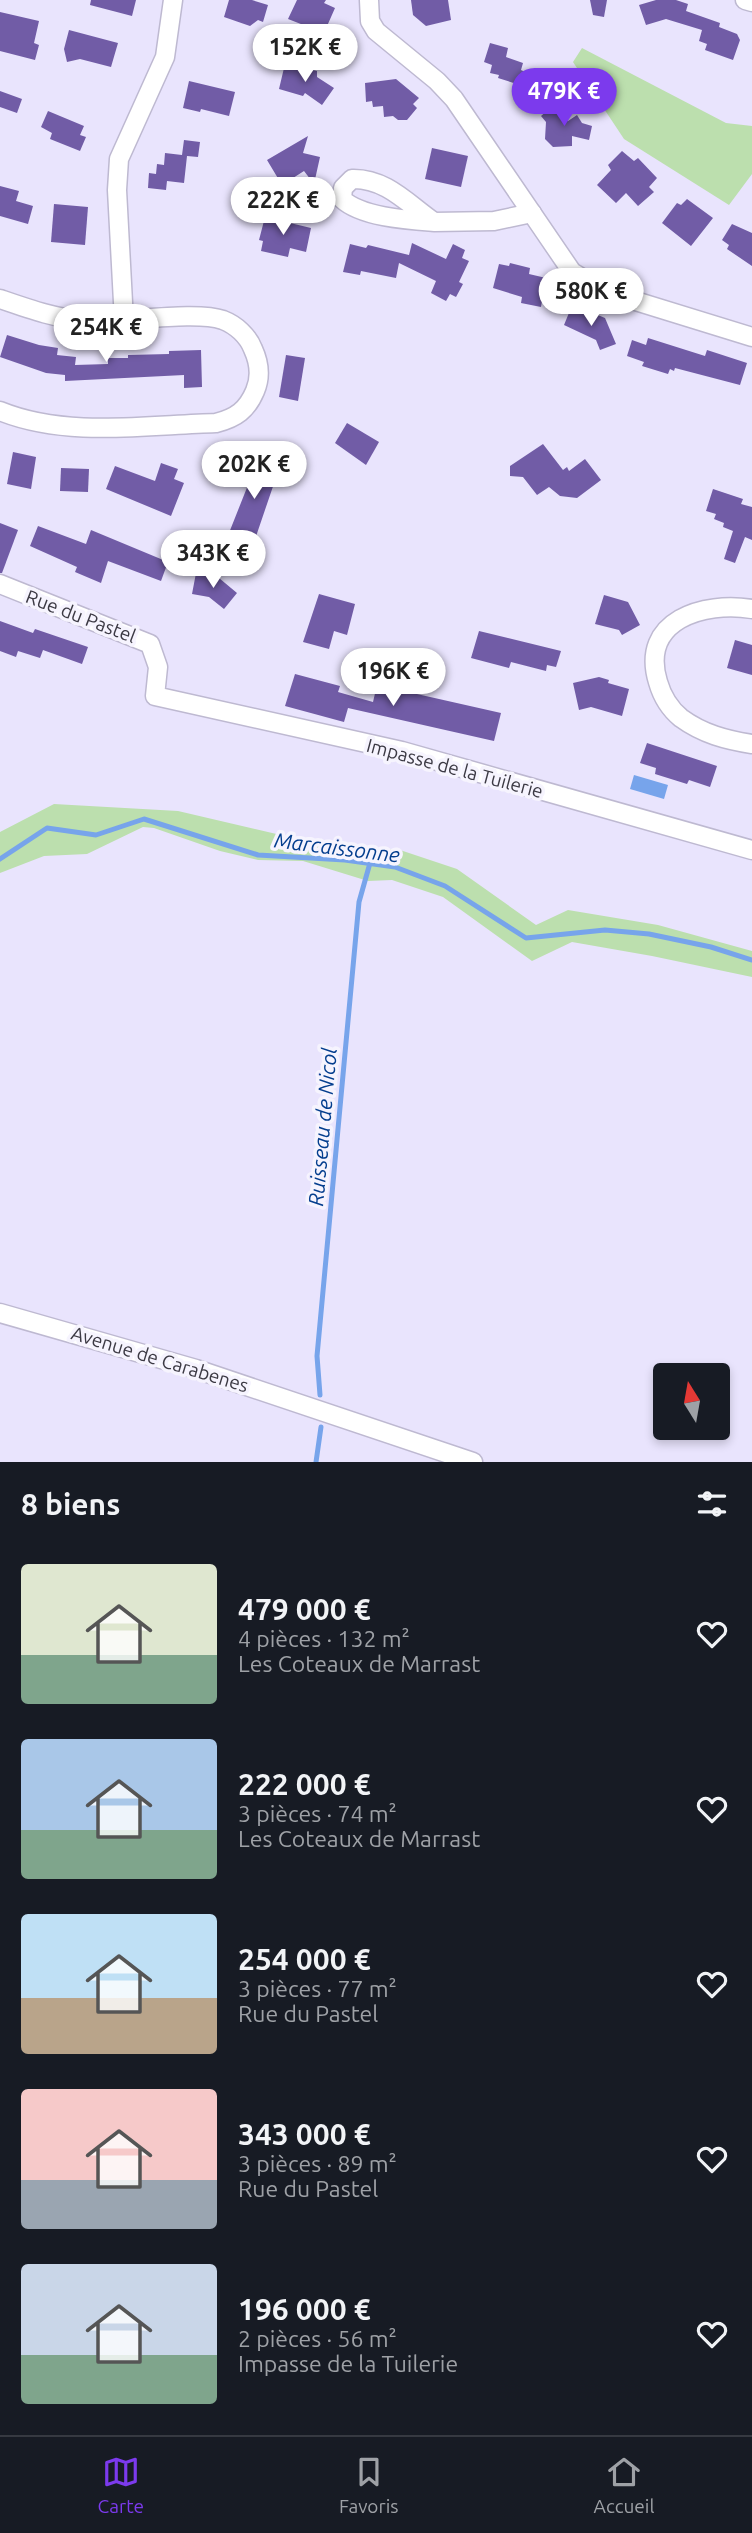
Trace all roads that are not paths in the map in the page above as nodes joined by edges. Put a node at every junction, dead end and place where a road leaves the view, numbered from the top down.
1 (173, 0) edge
2 (369, 0) edge
3 (745, 0) edge
4 (752, 2) edge
5 (532, 213) junction
6 (434, 222) dead end
7 (0, 299) edge
8 (124, 321) junction
9 (752, 337) edge
10 (0, 411) edge
11 (0, 584) edge
12 (752, 609) edge
13 (155, 696) joint
14 (752, 744) edge
15 (752, 850) edge
16 (0, 1313) edge
17 (473, 1462) edge

1 - 8 street
2 - 5 street
3 - 4 street
5 - 6 street
5 - 9 street
7 - 8 street
8 - 10 street
11 - 13 street, Rue du Pastel
12 - 14 street
13 - 15 street, Impasse de la Tuilerie
16 - 17 street, Avenue de Carabenes

